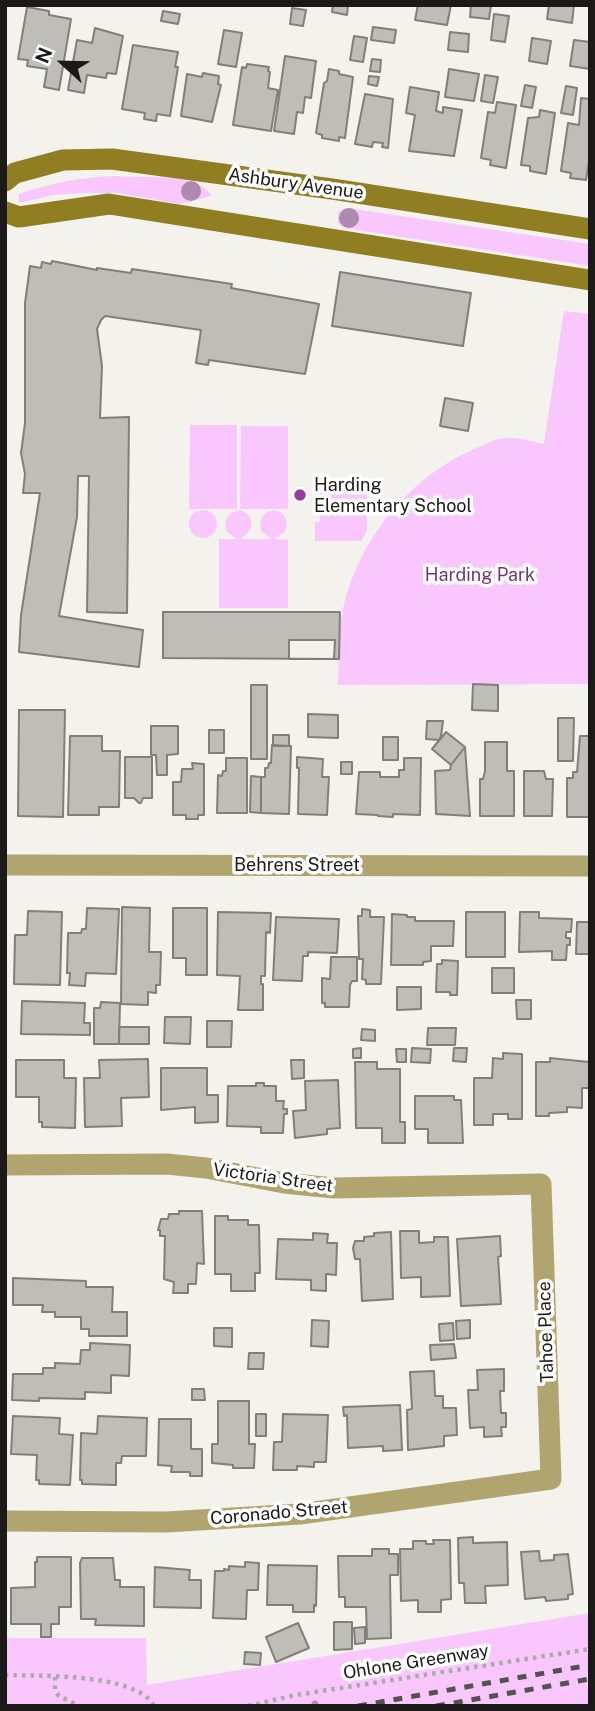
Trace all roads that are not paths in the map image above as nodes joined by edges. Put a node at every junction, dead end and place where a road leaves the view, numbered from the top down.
1 (5, 181) edge
2 (5, 212) edge
3 (590, 229) edge
4 (590, 280) edge
5 (5, 865) edge
6 (590, 866) edge
7 (5, 1165) edge
8 (541, 1184) joint
9 (551, 1479) joint
10 (5, 1521) edge

1 - 3 street, Ashbury Avenue
2 - 4 street
5 - 6 street, Behrens Street
7 - 8 street, Victoria Street
8 - 9 street, Tahoe Place
9 - 10 street, Coronado Street

